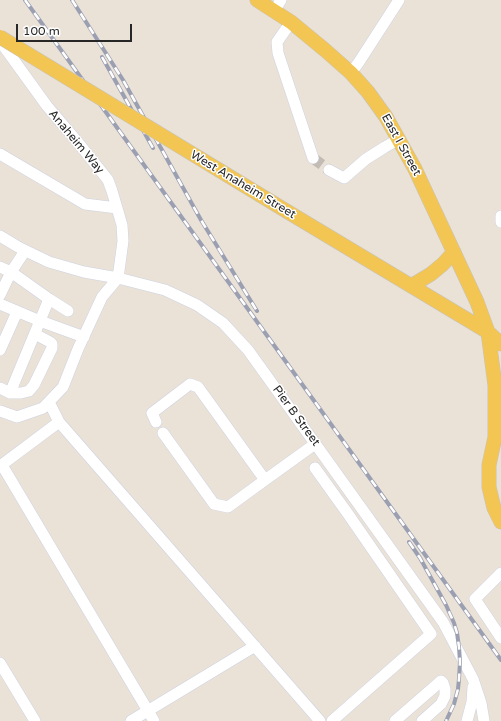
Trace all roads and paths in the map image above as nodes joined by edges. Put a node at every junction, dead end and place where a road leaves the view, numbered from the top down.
1 (257, 0) edge
2 (399, 0) edge
3 (278, 5) edge
4 (291, 22) junction
5 (0, 37) edge
6 (0, 41) edge
7 (351, 73) junction
8 (400, 139) junction
9 (0, 154) edge
10 (314, 158) tunnel mouth
11 (329, 170) tunnel mouth
12 (117, 208) junction
13 (501, 216) edge
14 (501, 222) edge
15 (0, 236) edge
16 (25, 251) junction
17 (454, 252) junction
18 (0, 267) edge
19 (11, 272) junction
20 (118, 278) junction
21 (411, 286) junction
22 (0, 295) edge
23 (50, 299) junction
24 (0, 304) edge
25 (68, 310) dead end
26 (17, 312) junction
27 (40, 321) junction
28 (34, 334) junction
29 (494, 334) edge
30 (84, 336) junction
31 (501, 344) edge
32 (0, 350) edge
33 (5, 390) edge
34 (49, 402) junction
35 (498, 409) edge
36 (0, 411) edge
37 (59, 422) junction
38 (156, 422) dead end
39 (163, 432) dead end
40 (315, 444) junction
41 (1, 465) edge
42 (315, 468) dead end
43 (265, 480) junction
44 (497, 507) edge
45 (501, 522) edge
46 (501, 573) edge
47 (501, 638) edge
48 (255, 646) junction
49 (0, 663) edge
50 (473, 679) junction
51 (148, 711) junction
52 (34, 721) edge
53 (131, 721) edge
54 (154, 721) edge
55 (320, 721) edge
56 (332, 721) edge
57 (395, 721) edge
58 (422, 721) edge
59 (468, 721) edge
60 (484, 721) edge

1 - 3 main road, East I Street
2 - 7 street
3 - 4 main road, East I Street
4 - 7 main road, East I Street
4 - 10 street
5 - 21 main road, West Anaheim Street, bridge
6 - 12 street, Anaheim Way
7 - 8 main road, East I Street
8 - 11 street
8 - 17 main road, East I Street
9 - 12 street
12 - 20 street, Anaheim Way
13 - 14 street
15 - 16 street, Pier B Street
16 - 19 street
16 - 20 street, Pier B Street
17 - 21 main road
17 - 29 main road, East I Street
18 - 19 street
19 - 22 street
19 - 23 street
20 - 30 street
20 - 40 street, Pier B Street
21 - 29 main road, West Anaheim Street
23 - 25 street
23 - 27 street
24 - 26 street
26 - 27 street
26 - 32 street
27 - 28 street
27 - 30 street
28 - 33 street
28 - 33 street
29 - 31 main road, West Anaheim Street
29 - 35 main road
30 - 34 street
34 - 36 street
34 - 37 street
35 - 44 main road
37 - 41 street
37 - 48 street
38 - 43 street
39 - 43 street
40 - 43 street
40 - 50 street, Pier B Street
41 - 51 street
42 - 56 street
44 - 45 main road
46 - 47 street
48 - 51 street
48 - 55 street
49 - 52 street
50 - 59 street
50 - 60 street, Pier B Street
51 - 53 street
51 - 54 street
57 - 58 street

